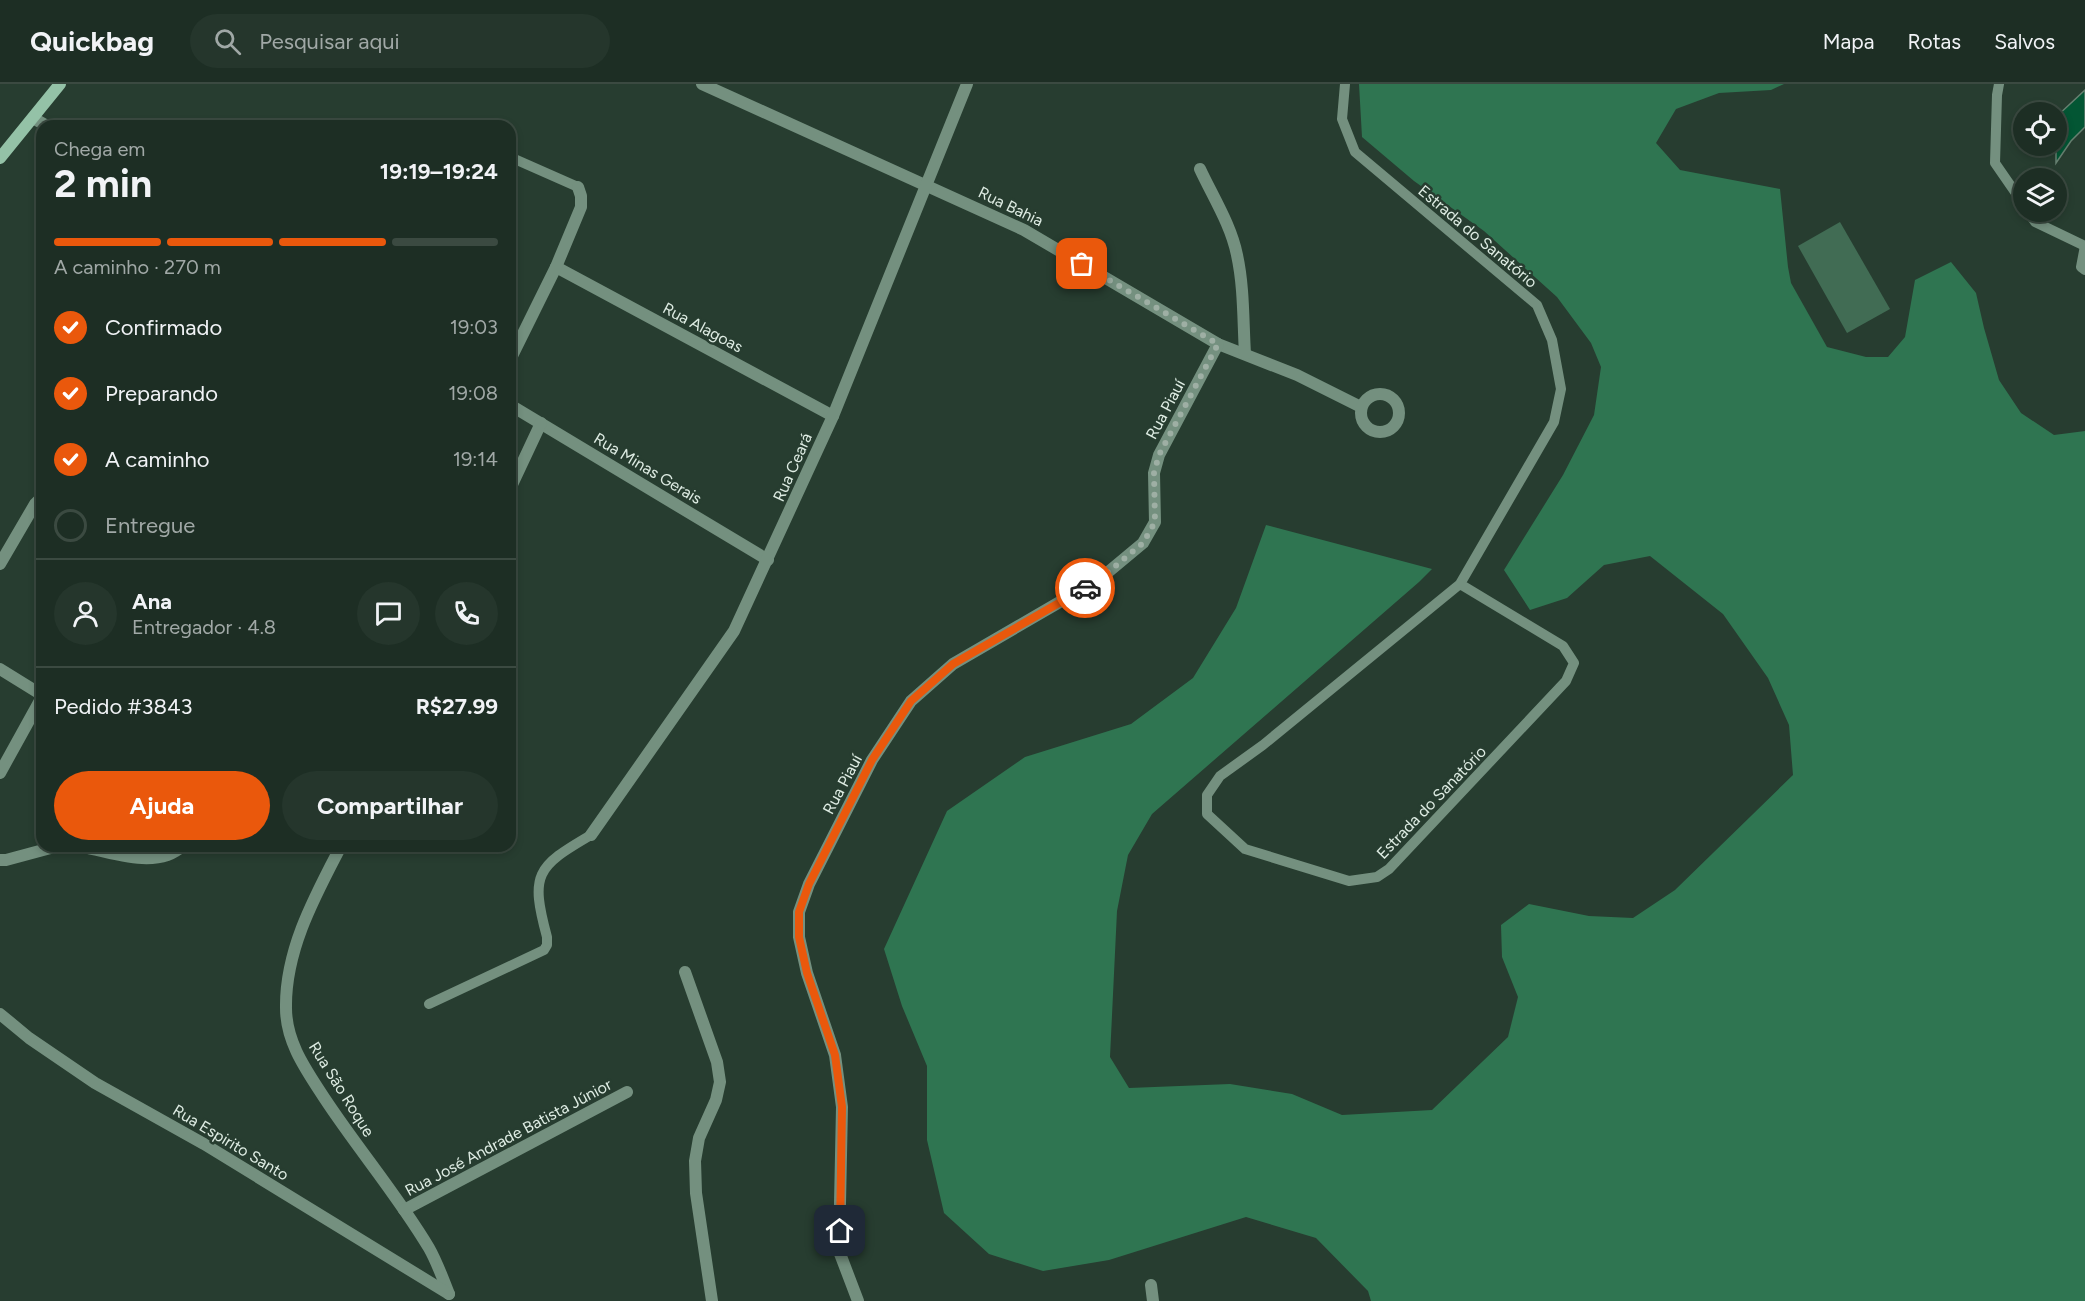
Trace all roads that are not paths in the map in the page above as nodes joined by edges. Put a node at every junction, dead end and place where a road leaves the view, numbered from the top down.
1 (60, 84) edge
2 (702, 84) edge
3 (967, 84) edge
4 (1345, 84) edge
5 (1999, 84) edge
6 (33, 118) junction
7 (36, 120) edge
8 (0, 159) edge
9 (516, 160) edge
10 (1200, 169) dead end
11 (926, 183) junction
12 (578, 187) joint
13 (2013, 189) edge
14 (2034, 222) edge
15 (2085, 246) edge
16 (556, 267) junction
17 (2085, 270) edge
18 (1218, 344) junction
19 (516, 348) edge
20 (1245, 354) junction
21 (1361, 407) dead end
22 (516, 408) edge
23 (833, 416) junction
24 (541, 423) junction
25 (516, 476) edge
26 (36, 503) edge
27 (768, 560) junction
28 (0, 564) edge
29 (1460, 584) junction
30 (0, 669) edge
31 (36, 692) edge
32 (36, 707) edge
33 (0, 773) edge
34 (591, 835) joint
35 (36, 852) edge
36 (111, 852) edge
37 (177, 852) edge
38 (338, 852) edge
39 (0, 860) edge
40 (685, 972) dead end
41 (429, 1004) dead end
42 (0, 1014) edge
43 (627, 1092) dead end
44 (404, 1210) junction
45 (1151, 1285) dead end
46 (449, 1297) edge
47 (712, 1301) edge
48 (858, 1301) edge
49 (1152, 1301) edge

1 - 6 main road
2 - 11 street, Rua Bahia
3 - 11 street, Rua Ceará
4 - 29 lane, Estrada do Sanatório
5 - 13 lane
6 - 7 street
6 - 8 main road
9 - 12 lane
10 - 20 street
11 - 18 street, Rua Bahia
11 - 23 street, Rua Ceará
12 - 16 street
14 - 15 lane
15 - 17 lane
16 - 19 street
16 - 23 street, Rua Alagoas
18 - 20 street, Rua Bahia
18 - 48 street, Rua Piauí
20 - 21 street, Rua Bahia
22 - 24 street, Rua Minas Gerais
23 - 27 street, Rua Ceará
24 - 25 street
24 - 27 street, Rua Minas Gerais
26 - 28 street
27 - 34 street, Rua Ceará
29 - 29 lane, Estrada do Sanatório
30 - 31 street
32 - 33 street
34 - 41 lane
35 - 39 street
36 - 37 street
38 - 44 street, Rua São Roque
40 - 47 street
42 - 46 street, Rua Espirito Santo
43 - 44 street, Rua José Andrade Batista Júnior
44 - 46 street, Rua São Roque
45 - 49 street

